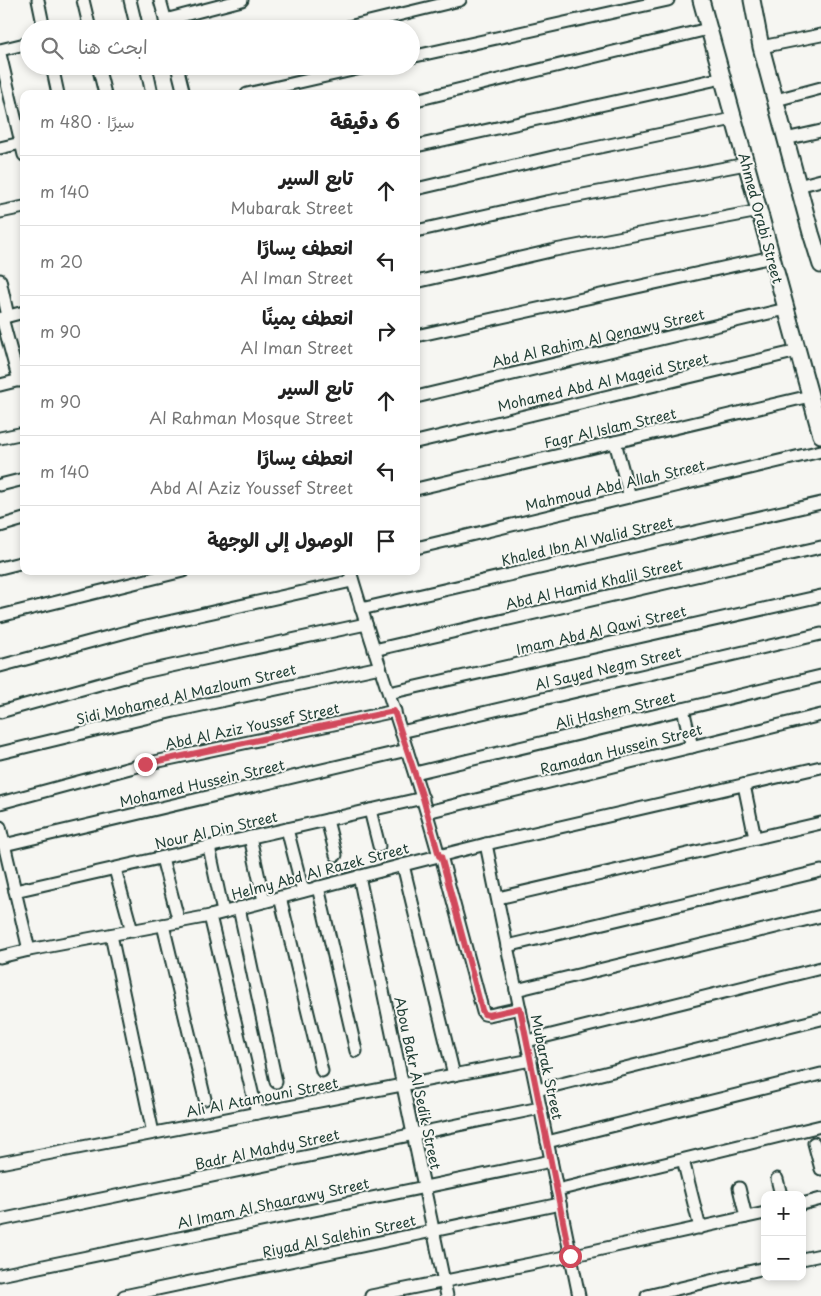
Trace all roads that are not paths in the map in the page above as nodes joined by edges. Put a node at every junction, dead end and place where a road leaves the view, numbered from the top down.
1 (38, 0) edge
2 (83, 0) edge
3 (130, 0) edge
4 (160, 0) edge
5 (242, 0) edge
6 (460, 0) edge
7 (668, 0) edge
8 (701, 0) edge
9 (754, 1) edge
10 (42, 20) edge
11 (88, 20) edge
12 (135, 20) edge
13 (166, 20) edge
14 (180, 20) edge
15 (377, 20) edge
16 (708, 29) junction
17 (821, 35) edge
18 (20, 46) edge
19 (761, 46) junction
20 (0, 52) edge
21 (420, 55) edge
22 (54, 75) edge
23 (100, 75) edge
24 (148, 75) edge
25 (181, 75) edge
26 (330, 75) edge
27 (722, 78) junction
28 (821, 88) edge
29 (57, 90) edge
30 (104, 90) edge
31 (151, 90) edge
32 (183, 90) edge
33 (264, 90) edge
34 (420, 99) edge
35 (776, 100) junction
36 (733, 119) junction
37 (821, 131) edge
38 (20, 138) edge
39 (786, 139) junction
40 (420, 145) edge
41 (20, 147) edge
42 (0, 148) edge
43 (746, 164) junction
44 (821, 180) edge
45 (798, 186) junction
46 (420, 188) edge
47 (20, 208) edge
48 (759, 211) junction
49 (0, 212) edge
50 (420, 230) edge
51 (816, 232) edge
52 (772, 257) junction
53 (821, 266) edge
54 (0, 280) edge
55 (420, 281) edge
56 (786, 309) junction
57 (20, 313) edge
58 (3, 317) edge
59 (420, 335) edge
60 (798, 351) junction
61 (20, 376) edge
62 (20, 380) edge
63 (0, 385) edge
64 (420, 396) edge
65 (810, 396) junction
66 (20, 434) edge
67 (821, 435) edge
68 (0, 438) edge
69 (420, 441) edge
70 (615, 442) junction
71 (821, 451) edge
72 (20, 480) edge
73 (0, 485) edge
74 (420, 488) edge
75 (630, 497) junction
76 (821, 503) edge
77 (20, 520) edge
78 (0, 526) edge
79 (420, 547) edge
80 (821, 547) edge
81 (20, 563) edge
82 (0, 568) edge
83 (167, 575) edge
84 (351, 576) edge
85 (821, 596) edge
86 (361, 609) junction
87 (0, 616) edge
88 (366, 624) junction
89 (821, 634) edge
90 (374, 650) junction
91 (0, 666) edge
92 (380, 667) junction
93 (821, 676) edge
94 (388, 693) junction
95 (683, 709) junction
96 (394, 711) junction
97 (0, 712) edge
98 (821, 715) edge
99 (402, 732) junction
100 (692, 747) junction
101 (407, 750) junction
102 (0, 753) edge
103 (821, 767) edge
104 (415, 773) junction
105 (744, 785) junction
106 (423, 798) junction
107 (0, 803) edge
108 (370, 810) junction
109 (427, 812) junction
110 (327, 820) junction
111 (821, 823) edge
112 (0, 828) edge
113 (287, 829) junction
114 (250, 837) junction
115 (755, 838) junction
116 (486, 844) junction
117 (4, 845) junction
118 (379, 846) dead end
119 (208, 847) junction
120 (336, 855) dead end
121 (440, 856) junction
122 (162, 858) junction
123 (403, 865) junction
124 (115, 868) junction
125 (821, 871) edge
126 (359, 876) junction
127 (318, 887) junction
128 (15, 891) junction
129 (303, 891) junction
130 (280, 897) junction
131 (498, 898) junction
132 (264, 901) junction
133 (239, 908) junction
134 (223, 912) junction
135 (210, 916) junction
136 (821, 916) edge
137 (179, 922) junction
138 (164, 925) junction
139 (132, 930) junction
140 (111, 935) junction
141 (507, 946) junction
142 (29, 950) junction
143 (0, 957) edge
144 (821, 968) edge
145 (516, 990) junction
146 (520, 1008) junction
147 (821, 1019) edge
148 (527, 1041) junction
149 (356, 1051) dead end
150 (531, 1060) junction
151 (322, 1071) dead end
152 (821, 1074) edge
153 (454, 1075) junction
154 (276, 1082) dead end
155 (403, 1085) junction
156 (537, 1090) junction
157 (204, 1099) dead end
158 (540, 1108) junction
159 (257, 1113) junction
160 (821, 1126) edge
161 (153, 1133) junction
162 (413, 1134) junction
163 (547, 1142) junction
164 (814, 1143) dead end
165 (1, 1160) edge
166 (683, 1160) junction
167 (551, 1161) junction
168 (821, 1169) edge
169 (776, 1180) dead end
170 (424, 1187) junction
171 (739, 1188) dead end
172 (557, 1190) junction
173 (780, 1191) edge
174 (821, 1200) edge
175 (806, 1203) edge
176 (560, 1204) junction
177 (761, 1214) edge
178 (746, 1217) junction
179 (0, 1220) edge
180 (700, 1228) junction
181 (434, 1231) junction
182 (821, 1255) edge
183 (570, 1256) junction
184 (806, 1258) edge
185 (761, 1269) edge
186 (0, 1275) edge
187 (444, 1281) junction
188 (124, 1296) edge
189 (371, 1296) edge
190 (447, 1296) edge
191 (579, 1296) edge
192 (646, 1296) edge

1 - 10 street
2 - 11 street
3 - 12 street
4 - 13 street
5 - 14 street
6 - 15 street
7 - 21 street
8 - 16 street, Ahmed Orabi Street
9 - 19 street
16 - 27 street, Ahmed Orabi Street
16 - 34 street
17 - 19 street
18 - 20 street
19 - 35 street
20 - 38 street
22 - 29 street
23 - 30 street
24 - 31 street
25 - 32 street
26 - 33 street
27 - 36 street, Ahmed Orabi Street
27 - 40 street
28 - 35 street
35 - 39 street
36 - 43 street, Ahmed Orabi Street
36 - 46 street
37 - 39 street
39 - 45 street
41 - 42 street
43 - 48 street, Ahmed Orabi Street
43 - 50 street
44 - 45 street
45 - 51 street
47 - 49 street
48 - 52 street, Ahmed Orabi Street
48 - 55 street
51 - 53 street
52 - 56 street, Ahmed Orabi Street
52 - 59 street
54 - 58 street
56 - 60 street, Ahmed Orabi Street
56 - 64 street, Abd Al Rahim Al Qenawy Street
57 - 58 street
58 - 61 street
60 - 65 street, Ahmed Orabi Street
60 - 69 street, Mohamed Abd Al Mageid Street
62 - 63 street
65 - 67 street, Ahmed Orabi Street
65 - 70 street, Fagr Al Islam Street
66 - 68 street
70 - 74 street, Fagr Al Islam Street
70 - 75 street
71 - 75 street, Mahmoud Abd Allah Street
72 - 73 street
75 - 79 street, Mahmoud Abd Allah Street
76 - 86 street, Khaled Ibn Al Walid Street
77 - 78 street
80 - 90 street, Abd Al Hamid Khalil Street
81 - 82 street
83 - 87 street
84 - 86 street
84 - 91 street
85 - 94 street, Imam Abd Al Qawi Street
86 - 88 street
88 - 90 street
88 - 97 street
89 - 99 street, Al Sayed Negm Street
90 - 92 street
92 - 94 street
92 - 102 street, Sidi Mohamed Al Mazloum Street
93 - 95 street, Ali Hashem Street
94 - 96 street
95 - 100 street
95 - 104 street, Ali Hashem Street
96 - 99 street
96 - 107 street, Abd Al Aziz Youssef Street
98 - 100 street, Ramadan Hussein Street
99 - 101 street
100 - 109 street, Ramadan Hussein Street
101 - 104 street
101 - 117 street, Mohamed Hussein Street
103 - 105 street, Helmy Abd Al Razek Street
104 - 106 street
105 - 115 street
105 - 116 street, Helmy Abd Al Razek Street
106 - 108 street, Nour Al Din Street
106 - 109 street
108 - 110 street, Nour Al Din Street
108 - 118 street
109 - 121 street
110 - 113 street, Nour Al Din Street
110 - 120 street
111 - 115 street
112 - 117 street
113 - 114 street, Nour Al Din Street
113 - 129 street
114 - 119 street, Nour Al Din Street
114 - 132 street
115 - 131 street
116 - 121 street, Helmy Abd Al Razek Street
116 - 131 street, Mubarak Street
117 - 128 street
119 - 122 street, Nour Al Din Street
119 - 134 street
121 - 123 street, Helmy Abd Al Razek Street
121 - 146 street
122 - 124 street, Nour Al Din Street
122 - 137 street
123 - 126 street, Helmy Abd Al Razek Street
123 - 153 street
124 - 128 street, Nour Al Din Street
124 - 139 street
125 - 141 street
126 - 127 street, Helmy Abd Al Razek Street
126 - 155 street, Abou Bakr Al Sedik Street
127 - 129 street, Helmy Abd Al Razek Street
127 - 149 street
128 - 142 street
129 - 130 street, Helmy Abd Al Razek Street
130 - 132 street, Helmy Abd Al Razek Street
130 - 151 street
131 - 141 street, Mubarak Street
132 - 133 street, Helmy Abd Al Razek Street
133 - 134 street, Helmy Abd Al Razek Street
133 - 154 street
134 - 135 street, Helmy Abd Al Razek Street
135 - 137 street, Helmy Abd Al Razek Street
135 - 159 street
136 - 145 street
137 - 138 street, Helmy Abd Al Razek Street
138 - 139 street, Helmy Abd Al Razek Street
138 - 157 street
139 - 140 street, Helmy Abd Al Razek Street
140 - 142 street, Helmy Abd Al Razek Street
140 - 161 street
141 - 145 street, Mubarak Street
142 - 143 street, Helmy Abd Al Razek Street
144 - 148 street
145 - 146 street, Mubarak Street
146 - 148 street, Mubarak Street
147 - 156 street
148 - 150 street, Mubarak Street
150 - 153 street, Ali Al Atamouni Street
150 - 156 street, Mubarak Street
152 - 163 street
153 - 155 street, Ali Al Atamouni Street
155 - 159 street, Ali Al Atamouni Street
155 - 162 street, Abou Bakr Al Sedik Street
156 - 158 street, Mubarak Street
158 - 162 street, Badr Al Mahdy Street
158 - 163 street, Mubarak Street
159 - 161 street, Ali Al Atamouni Street
160 - 166 street
161 - 165 street, Ali Al Atamouni Street
162 - 170 street, Abou Bakr Al Sedik Street
162 - 179 street, Badr Al Mahdy Street
163 - 167 street, Mubarak Street
164 - 168 street
166 - 172 street
166 - 180 street
167 - 170 street, Al Imam Al Shaarawy Street
167 - 172 street, Mubarak Street
169 - 173 street
170 - 181 street, Abou Bakr Al Sedik Street
170 - 186 street, Al Imam Al Shaarawy Street
171 - 178 street
172 - 176 street, Mubarak Street
174 - 175 street
176 - 181 street, Riyad Al Salehin Street
176 - 183 street, Mubarak Street
177 - 178 street
178 - 180 street
180 - 183 street
181 - 187 street, Abou Bakr Al Sedik Street
181 - 188 street, Riyad Al Salehin Street
182 - 184 street
183 - 187 street
183 - 191 street, Mubarak Street
185 - 192 street
187 - 189 street
187 - 190 street, Abou Bakr Al Sedik Street

